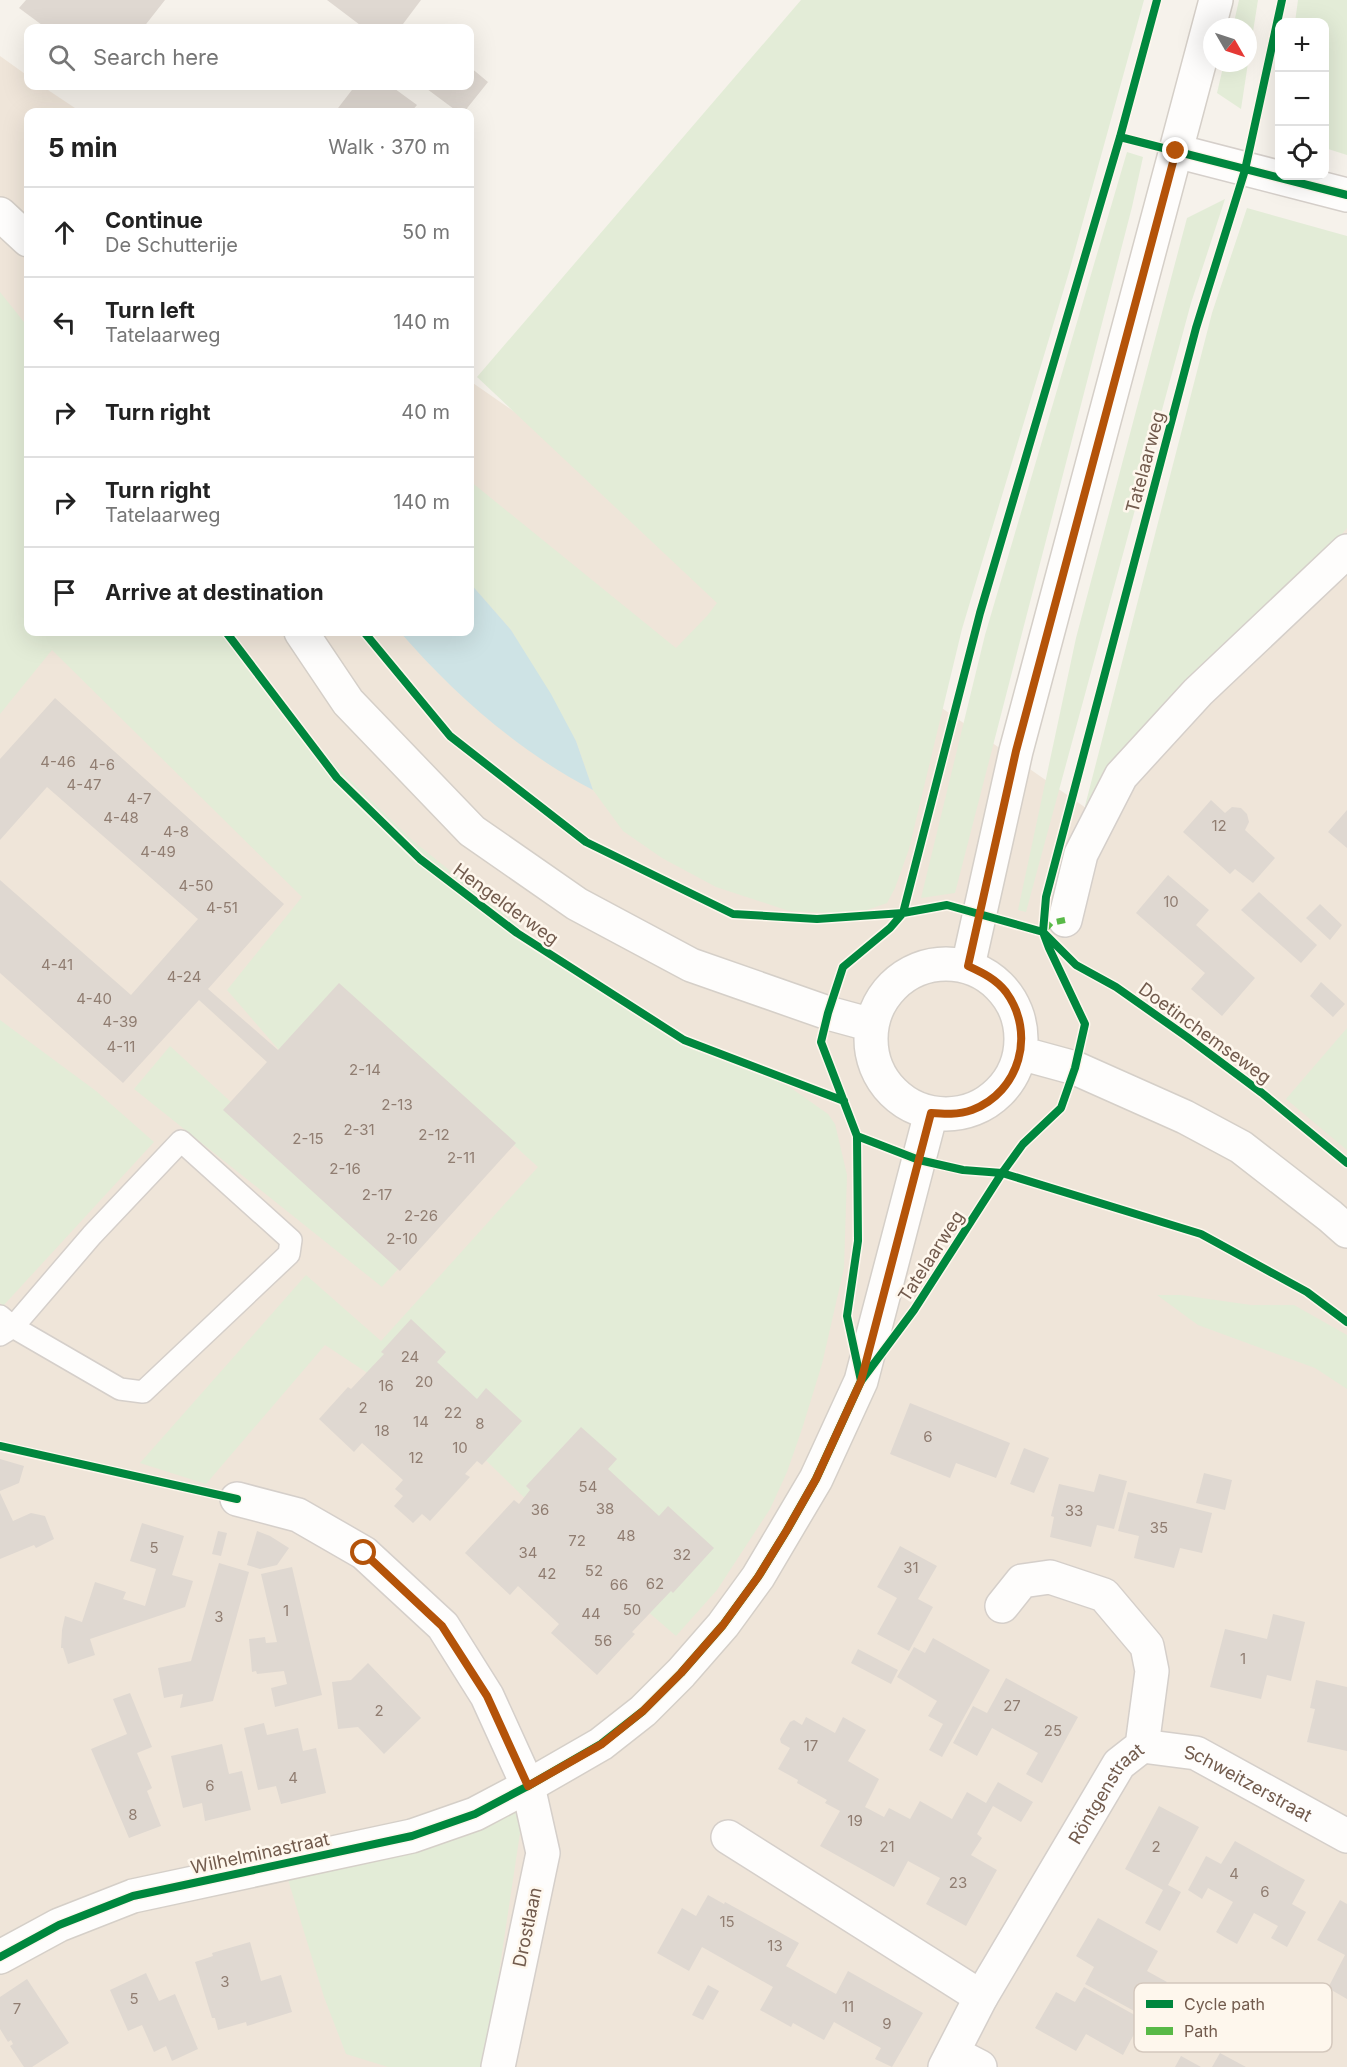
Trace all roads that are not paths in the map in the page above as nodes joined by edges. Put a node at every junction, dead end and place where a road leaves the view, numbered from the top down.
1 (1216, 0) edge
2 (1176, 151) junction
3 (1347, 195) edge
4 (0, 213) edge
5 (24, 236) edge
6 (1347, 551) edge
7 (304, 636) edge
8 (1065, 920) dead end
9 (968, 966) junction
10 (872, 1025) junction
11 (1020, 1053) junction
12 (931, 1113) junction
13 (1347, 1232) edge
14 (4, 1326) edge
15 (237, 1498) dead end
16 (1002, 1606) dead end
17 (1142, 1746) junction
18 (528, 1786) junction
19 (1347, 1836) edge
20 (728, 1837) dead end
21 (0, 1957) edge
22 (981, 1997) junction
23 (959, 2062) edge
24 (498, 2067) edge

1 - 2 street
2 - 3 street
2 - 9 street
4 - 5 street
6 - 8 street
7 - 10 street
9 - 10 street
9 - 11 street
10 - 12 street
11 - 12 street
11 - 13 street
12 - 18 street, Tatelaarweg
14 - 14 lane
15 - 18 street, Drostlaan
16 - 17 street, Röntgenstraat
17 - 19 street, Schweitzerstraat
17 - 22 street, Röntgenstraat
18 - 21 street, Wilhelminastraat
18 - 24 street, Drostlaan
20 - 22 street
22 - 23 street, Röntgenstraat

